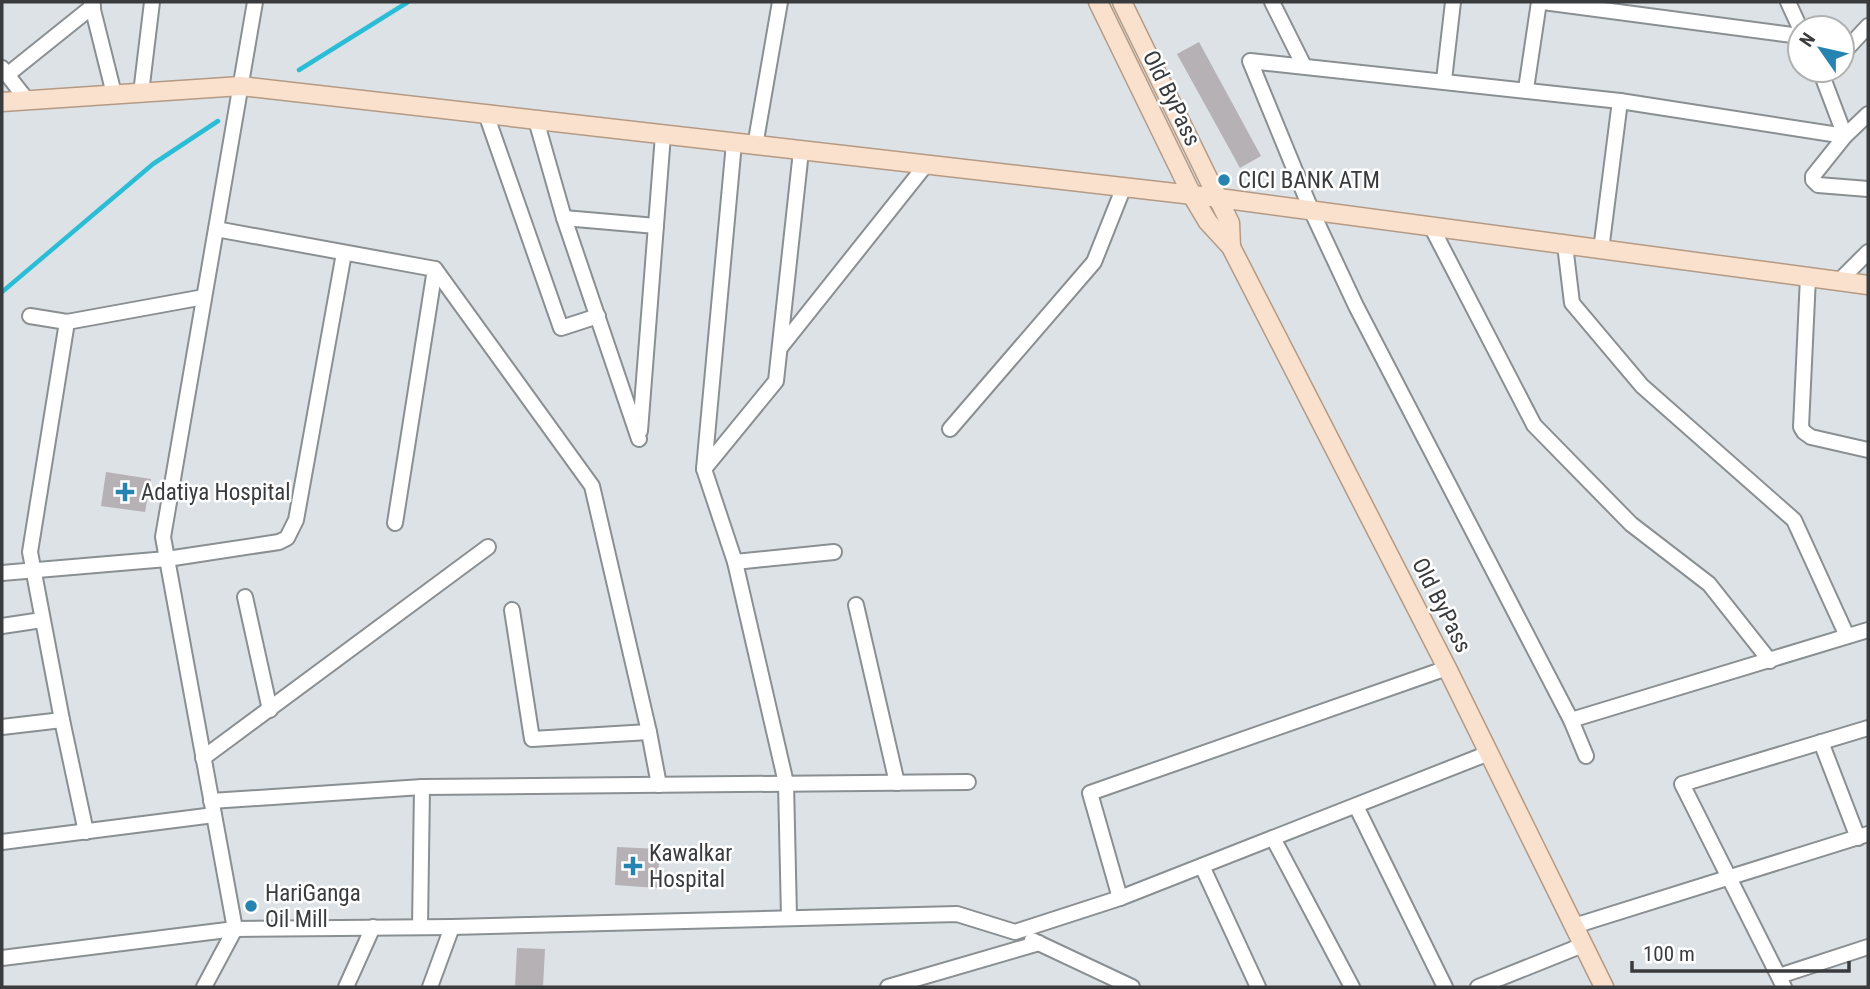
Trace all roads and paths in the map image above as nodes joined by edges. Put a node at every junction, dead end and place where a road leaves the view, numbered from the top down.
1 (152, 2) edge
2 (255, 2) edge
3 (780, 2) edge
4 (1098, 2) edge
5 (1122, 2) edge
6 (1453, 2) edge
7 (1541, 2) edge
8 (92, 4) edge
9 (1278, 4) edge
10 (1868, 26) edge
11 (1786, 34) edge
12 (1856, 39) edge
13 (1304, 66) junction
14 (4, 72) edge
15 (1444, 80) junction
16 (1827, 84) edge
17 (241, 86) junction
18 (1526, 89) junction
19 (141, 93) junction
20 (114, 94) junction
21 (27, 100) junction
22 (1620, 101) junction
23 (2, 102) edge
24 (486, 114) junction
25 (1868, 114) edge
26 (536, 120) junction
27 (663, 135) junction
28 (1845, 136) junction
29 (734, 143) junction
30 (755, 146) junction
31 (801, 151) junction
32 (925, 166) junction
33 (1124, 189) junction
34 (1868, 189) edge
35 (1193, 197) junction
36 (1219, 198) junction
37 (1312, 212) junction
38 (564, 218) junction
39 (656, 226) junction
40 (1432, 228) junction
41 (216, 229) junction
42 (1564, 245) junction
43 (1231, 247) junction
44 (1601, 250) junction
45 (1868, 252) edge
46 (344, 253) junction
47 (435, 269) junction
48 (1808, 277) junction
49 (1839, 281) junction
50 (1868, 285) edge
51 (204, 297) junction
52 (30, 316) dead end
53 (598, 316) junction
54 (67, 322) junction
55 (780, 348) junction
56 (950, 429) dead end
57 (1868, 450) edge
58 (704, 469) junction
59 (395, 523) dead end
60 (488, 547) dead end
61 (834, 552) dead end
62 (167, 559) junction
63 (735, 562) junction
64 (36, 571) junction
65 (2, 573) edge
66 (245, 597) dead end
67 (856, 605) dead end
68 (512, 610) dead end
69 (42, 620) junction
70 (2, 626) edge
71 (1868, 629) edge
72 (1847, 636) junction
73 (1770, 661) junction
74 (1447, 668) junction
75 (270, 710) junction
76 (62, 720) junction
77 (1571, 720) junction
78 (2, 727) edge
79 (1868, 728) edge
80 (649, 732) junction
81 (1821, 742) junction
82 (1489, 753) junction
83 (1586, 756) dead end
84 (204, 758) junction
85 (968, 782) dead end
86 (786, 783) junction
87 (897, 783) junction
88 (659, 785) junction
89 (422, 787) junction
90 (1356, 806) junction
91 (213, 808) junction
92 (86, 832) junction
93 (1863, 836) edge
94 (1273, 838) junction
95 (2, 842) edge
96 (1202, 866) junction
97 (1730, 878) junction
98 (1120, 898) junction
99 (789, 917) junction
100 (1574, 926) junction
101 (420, 927) junction
102 (452, 927) junction
103 (373, 928) junction
104 (235, 929) junction
105 (1015, 932) junction
106 (1039, 943) junction
107 (1583, 944) junction
108 (1868, 947) edge
109 (2, 958) edge
110 (1782, 982) edge
111 (204, 987) edge
112 (346, 987) edge
113 (430, 987) edge
114 (888, 987) edge
115 (1132, 987) edge
116 (1258, 987) edge
117 (1352, 987) edge
118 (1445, 987) edge
119 (1478, 987) edge
120 (1604, 987) edge

1 - 19 street
2 - 17 street
3 - 30 street
4 - 35 main road, Old ByPass
5 - 36 main road, Old ByPass
6 - 15 street
7 - 11 street
7 - 18 street
8 - 14 street
8 - 20 street
9 - 13 street
10 - 12 street
13 - 15 street
13 - 37 street
14 - 21 street
15 - 18 street
16 - 28 street
17 - 19 main road
17 - 24 main road
17 - 41 street
18 - 22 street
19 - 20 main road
20 - 21 main road
21 - 23 main road
22 - 28 street
22 - 44 street
24 - 26 main road
24 - 53 street
25 - 28 street
26 - 27 main road
26 - 38 street
27 - 29 main road
27 - 39 street
28 - 34 street
29 - 30 main road
29 - 58 street
30 - 31 main road
31 - 32 main road
31 - 55 street
32 - 33 main road
32 - 55 street
33 - 35 main road
33 - 56 street
35 - 36 main road
35 - 43 main road, Old ByPass
36 - 37 main road
36 - 43 main road, Old ByPass
37 - 40 main road
37 - 77 street
38 - 39 street
38 - 53 street
39 - 53 street
40 - 42 main road
40 - 73 street
41 - 46 street
41 - 51 street
42 - 44 main road
42 - 72 street
43 - 74 main road, Old ByPass
44 - 48 main road
45 - 49 street
46 - 47 street
46 - 62 street
47 - 59 street
47 - 80 street
48 - 49 main road
48 - 57 street
49 - 50 main road
51 - 54 street
51 - 62 street
52 - 54 street
54 - 64 street
55 - 58 street
58 - 63 street
60 - 75 street
61 - 63 street
62 - 64 street
62 - 84 street
63 - 86 street
64 - 65 street
64 - 69 street
66 - 75 street
67 - 87 street
68 - 80 street
69 - 70 street
69 - 76 street
71 - 72 street
72 - 73 street
73 - 77 street
74 - 82 main road, Old ByPass
74 - 98 street
75 - 84 street
76 - 78 street
76 - 92 street
77 - 83 street
79 - 81 street
80 - 88 street
81 - 93 street
81 - 97 street
82 - 90 street
82 - 100 main road, Old ByPass
84 - 91 street
85 - 87 street
86 - 87 street
86 - 88 street
86 - 99 street
88 - 89 street
89 - 91 street
89 - 101 street
90 - 94 street
90 - 118 street
91 - 92 street
91 - 104 street
92 - 95 street
93 - 97 street
94 - 96 street
94 - 117 street
96 - 98 street
96 - 116 street
97 - 100 street
97 - 110 street
98 - 105 street
99 - 102 street
99 - 105 street
100 - 107 main road, Old ByPass
101 - 102 street
101 - 103 street
102 - 113 street
103 - 104 street
103 - 112 street
104 - 109 street
104 - 111 street
105 - 106 street
106 - 114 street
106 - 115 street
107 - 119 street
107 - 120 main road, Old ByPass
108 - 110 street

